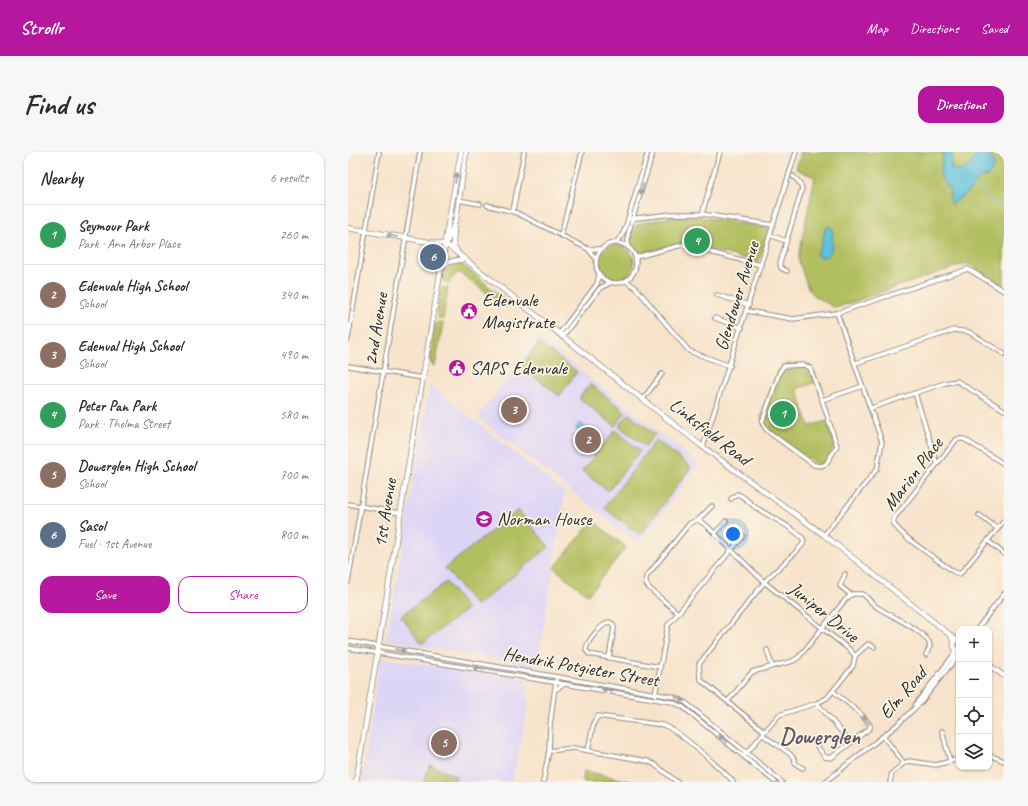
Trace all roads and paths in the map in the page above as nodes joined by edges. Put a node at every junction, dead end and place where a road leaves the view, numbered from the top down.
1 (379, 152) edge
2 (420, 152) edge
3 (461, 152) edge
4 (466, 152) edge
5 (524, 152) edge
6 (582, 152) edge
7 (648, 152) edge
8 (653, 152) edge
9 (720, 152) edge
10 (796, 152) edge
11 (642, 172) junction
12 (647, 173) junction
13 (793, 176) dead end
14 (453, 199) junction
15 (458, 200) junction
16 (480, 204) dead end
17 (487, 205) dead end
18 (514, 211) junction
19 (702, 214) junction
20 (630, 219) junction
21 (455, 224) junction
22 (773, 225) junction
23 (348, 228) edge
24 (366, 231) junction
25 (561, 235) junction
26 (770, 235) junction
27 (405, 238) junction
28 (786, 241) junction
29 (615, 243) junction
30 (445, 246) junction
31 (628, 247) junction
32 (588, 249) junction
33 (601, 249) junction
34 (636, 257) junction
35 (463, 258) junction
36 (596, 259) junction
37 (761, 265) junction
38 (441, 269) junction
39 (787, 271) dead end
40 (599, 275) junction
41 (633, 275) junction
42 (626, 281) junction
43 (610, 283) junction
44 (636, 288) junction
45 (1004, 291) edge
46 (717, 295) dead end
47 (581, 305) junction
48 (749, 305) junction
49 (584, 308) junction
50 (747, 311) junction
51 (837, 313) junction
52 (715, 318) dead end
53 (742, 328) junction
54 (560, 335) junction
55 (348, 339) edge
56 (1004, 354) edge
57 (856, 363) junction
58 (348, 366) edge
59 (730, 366) junction
60 (383, 372) junction
61 (662, 374) dead end
62 (423, 378) junction
63 (863, 386) junction
64 (915, 393) junction
65 (643, 399) junction
66 (822, 400) junction
67 (871, 408) junction
68 (1004, 410) edge
69 (703, 447) junction
70 (937, 464) junction
71 (1004, 464) edge
72 (731, 499) dead end
73 (348, 504) edge
74 (712, 506) dead end
75 (360, 507) junction
76 (400, 513) junction
77 (979, 515) dead end
78 (698, 520) junction
79 (726, 521) dead end
80 (1004, 521) edge
81 (998, 528) junction
82 (715, 533) junction
83 (824, 535) junction
84 (742, 536) dead end
85 (988, 541) junction
86 (730, 549) junction
87 (1004, 554) edge
88 (845, 574) dead end
89 (348, 582) edge
90 (764, 582) junction
91 (851, 594) junction
92 (1004, 594) edge
93 (678, 612) junction
94 (979, 626) edge
95 (822, 628) junction
96 (952, 636) junction
97 (956, 639) edge
98 (348, 641) edge
99 (379, 646) junction
100 (874, 647) dead end
101 (348, 648) edge
102 (767, 650) dead end
103 (378, 653) junction
104 (956, 654) edge
105 (926, 655) dead end
106 (434, 656) junction
107 (855, 656) junction
108 (609, 658) junction
109 (954, 658) junction
110 (434, 662) junction
111 (772, 666) junction
112 (660, 667) junction
113 (992, 667) edge
114 (1004, 676) edge
115 (556, 677) junction
116 (548, 681) junction
117 (556, 682) junction
118 (565, 684) junction
119 (555, 690) junction
120 (833, 691) junction
121 (655, 693) junction
122 (654, 698) junction
123 (728, 701) junction
124 (817, 704) junction
125 (942, 731) dead end
126 (763, 732) junction
127 (883, 736) junction
128 (846, 737) junction
129 (812, 739) dead end
130 (854, 740) junction
131 (846, 746) junction
132 (588, 750) junction
133 (549, 751) junction
134 (745, 754) junction
135 (992, 756) edge
136 (956, 760) edge
137 (950, 761) junction
138 (1004, 761) edge
139 (904, 763) junction
140 (803, 768) dead end
141 (782, 781) edge
142 (356, 782) edge
143 (543, 782) edge
144 (677, 782) edge
145 (733, 782) edge
146 (775, 782) edge
147 (825, 782) edge
148 (890, 782) edge

1 - 24 street
2 - 27 street, 2nd Avenue
14 -> 3 main road, 1st Avenue
4 - 15 main road, 1st Avenue
5 - 18 street
6 - 25 street
7 - 11 street
8 - 12 street
9 - 19 street
10 - 22 street, Glendower Avenue
11 - 12 street
11 - 20 street
12 -> 20 street
13 - 28 street
14 - 15 street
14 - 30 main road, 1st Avenue
15 - 16 street
15 - 21 main road, 1st Avenue
17 - 18 street
18 - 25 street
19 - 20 street
19 - 22 street
20 - 29 street
20 - 31 street
21 - 30 main road, 1st Avenue
21 - 35 main road
22 - 26 street, Glendower Avenue
23 - 24 main road
27 -> 24 main road
24 - 55 street
25 - 32 street
26 - 28 street
26 - 37 street, Glendower Avenue
27 - 30 main road
27 - 60 street, 2nd Avenue
28 - 39 street
29 - 31 street
29 - 33 street
30 - 35 main road, Linksfield Road
30 - 38 main road, 1st Avenue
31 - 34 street
32 - 33 street
32 - 36 street
33 - 36 street
34 - 37 street
34 - 41 street
35 - 38 main road
35 - 54 main road, Linksfield Road
36 - 40 street
37 - 48 street, Glendower Avenue
38 - 62 main road, 1st Avenue
40 - 43 street
40 - 47 street
41 - 42 street
41 - 44 street
42 - 43 street
42 - 44 street
43 - 49 street
44 - 59 street
45 - 51 street
46 - 48 street
47 - 49 street
47 - 54 street
48 - 50 street, Glendower Avenue
49 - 54 street
50 - 51 street
50 - 53 street, Glendower Avenue
51 - 57 street
52 - 53 street
53 - 59 street, Glendower Avenue
54 - 65 main road, Linksfield Road
56 - 57 street
57 - 63 street
58 - 60 street
59 - 69 street, Glendower Avenue
60 - 62 street
60 - 75 street, 2nd Avenue
61 - 65 street
62 - 76 main road, 1st Avenue
63 - 66 street
63 - 67 street
64 - 67 street
64 - 68 street
64 - 70 street
65 - 69 main road, Linksfield Road
66 - 66 street
67 - 83 street
69 - 83 main road, Linksfield Road
70 - 71 street, Marion Place
70 - 85 street, Marion Place
72 - 90 street
73 - 75 street
74 - 78 street
75 - 76 street
75 - 89 street, 2nd Avenue
76 - 99 main road, 1st Avenue
77 - 81 street
78 - 82 street, Juniper Drive
78 - 93 street
79 - 82 street
80 - 81 street, Marion Place
81 - 85 street, Marion Place
82 - 86 street, Juniper Drive
83 - 96 main road, Linksfield Road
84 - 86 street
85 - 87 street
86 - 90 street, Juniper Drive
86 - 93 street
88 - 91 street
90 - 95 street, Juniper Drive
90 - 123 street
91 - 95 street
91 - 105 street
92 - 94 street
93 - 112 street
95 - 107 street, Juniper Drive
95 - 111 street
96 - 97 main road, Linksfield Road
96 - 109 main road
98 - 99 street, Hendrik Potgieter Street
99 - 103 main road, 1st Avenue
99 -> 106 street, Hendrik Potgieter Street
100 - 107 street
101 - 103 street, Hendrik Potgieter Street
102 - 111 street
103 - 110 street, Hendrik Potgieter Street
103 - 142 main road, 1st Avenue
104 - 109 street, Elm Road
106 - 110 street
106 - 115 street, Hendrik Potgieter Street
107 - 120 street, Juniper Drive
108 - 108 street
108 - 112 street
109 - 127 street, Elm Road
116 -> 110 street, Hendrik Potgieter Street
111 - 123 street
112 - 121 street
113 - 114 main road
115 - 117 street
115 - 121 street, Hendrik Potgieter Street
116 - 117 street, Hendrik Potgieter Street
116 - 119 street
117 - 118 street, Hendrik Potgieter Street
117 - 119 street
118 - 119 street
122 -> 118 street, Hendrik Potgieter Street
119 - 133 street
120 - 124 street, Juniper Drive
130 -> 120 street
121 - 122 street
121 -> 134 street, Hendrik Potgieter Street
134 -> 122 street, Hendrik Potgieter Street
123 - 126 street
124 - 126 street, Juniper Drive
124 - 128 street
125 - 137 street
126 - 134 street, Juniper Drive
126 - 140 street
127 - 139 street
127 - 147 street, Elm Road
128 - 130 street
128 - 131 street
129 - 131 street
130 - 131 street
132 - 133 street
132 - 144 street
132 - 145 street
133 - 143 street
134 - 141 street, Hendrik Potgieter Street
134 - 146 street, Hendrik Potgieter Street
135 - 138 street
136 - 137 street
137 - 139 street
139 - 148 street

